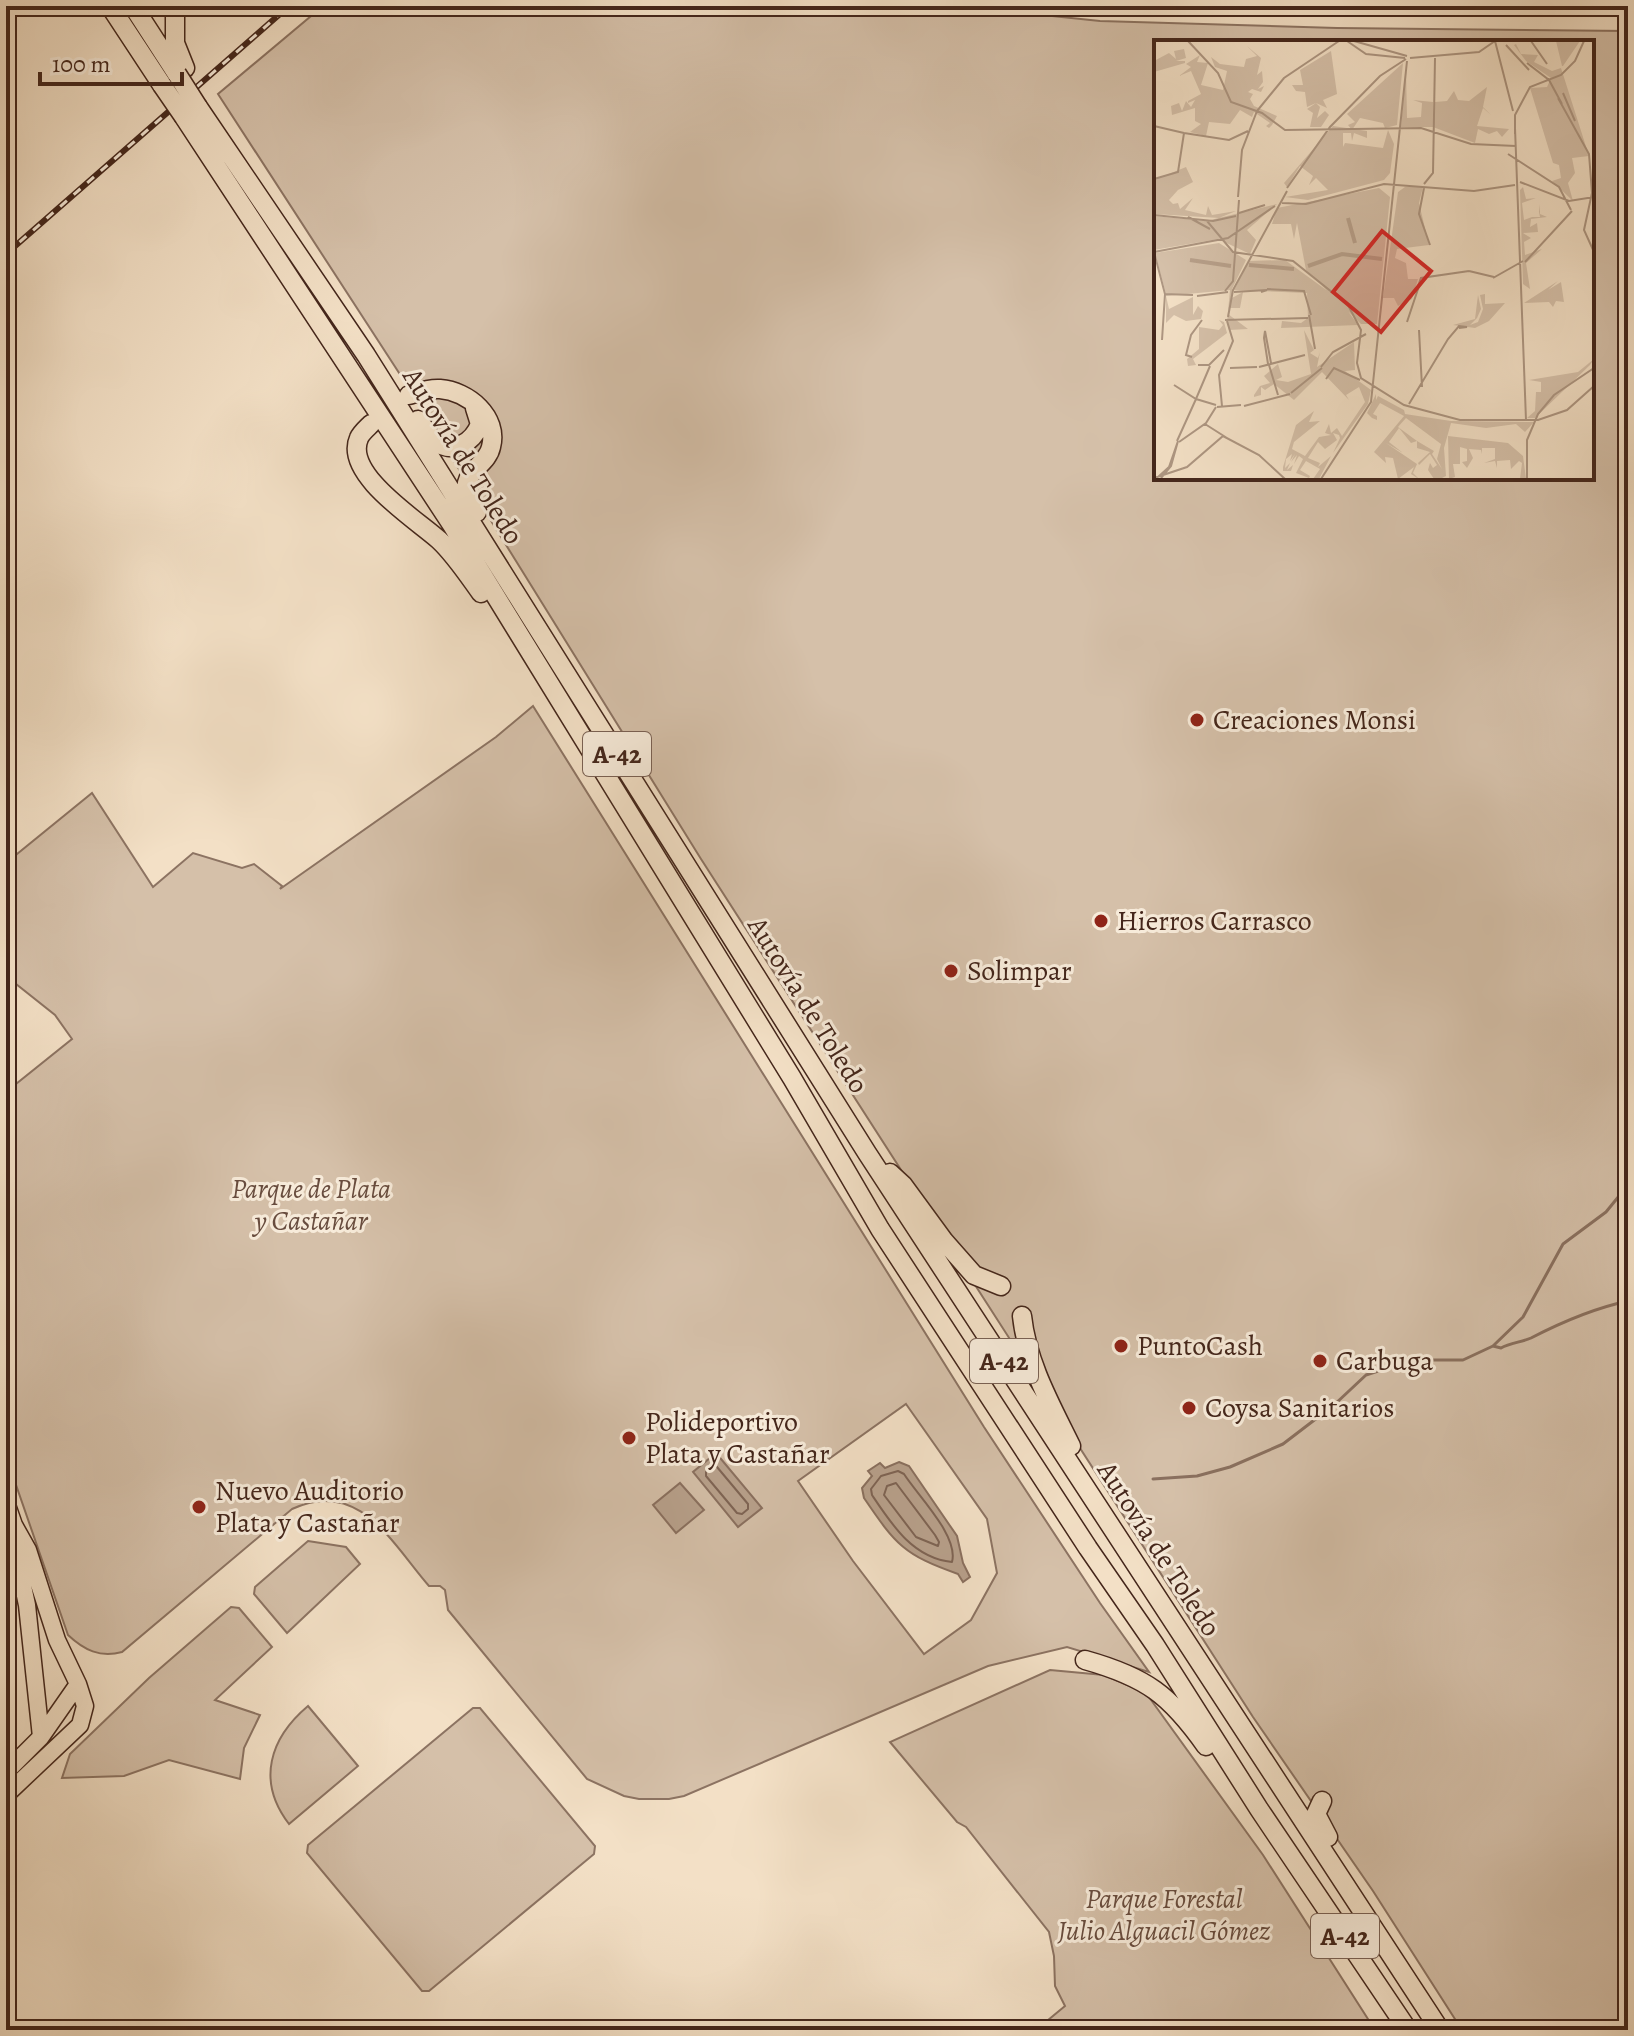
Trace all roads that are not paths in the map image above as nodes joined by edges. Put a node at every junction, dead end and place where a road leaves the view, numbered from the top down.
1 (110, 6) edge
2 (133, 6) edge
3 (175, 6) edge
4 (175, 76) junction
5 (196, 108) junction
6 (366, 355) junction
7 (409, 395) dead end
8 (471, 402) junction
9 (371, 424) dead end
10 (434, 500) junction
11 (418, 523) junction
12 (508, 580) junction
13 (575, 727) junction
14 (867, 1153) junction
15 (1001, 1286) dead end
16 (1022, 1316) dead end
17 (6, 1502) edge
18 (14, 1525) junction
19 (1139, 1571) junction
20 (1085, 1660) dead end
21 (78, 1684) junction
22 (41, 1737) junction
23 (6, 1772) edge
24 (6, 1795) edge
25 (1259, 1809) junction
26 (1408, 2030) edge
27 (1440, 2030) edge

1 - 4 highway, Autovía de Toledo / A-42
2 - 4 highway, Autovía de Toledo / A-42
3 - 4 highway
4 - 5 highway, Autovía de Toledo / A-42, bridge
4 - 5 highway
5 - 6 highway, Autovía de Toledo / A-42
5 - 10 highway, Autovía de Toledo / A-42
6 - 8 highway
6 - 12 highway, Autovía de Toledo / A-42
7 - 8 highway
8 - 12 highway
9 - 11 highway
10 - 11 highway
10 - 13 highway, Autovía de Toledo / A-42
11 - 13 highway
12 - 14 highway, Autovía de Toledo / A-42
13 - 25 highway, Autovía de Toledo / A-42
14 - 15 highway
14 - 19 highway, Autovía de Toledo / A-42
16 - 19 highway
17 - 18 main road
18 - 21 main road
18 - 22 main road
19 - 27 highway, Autovía de Toledo / A-42
20 - 25 highway
21 - 22 main road
21 - 24 main road
22 - 23 main road
25 - 26 highway, Autovía de Toledo / A-42

